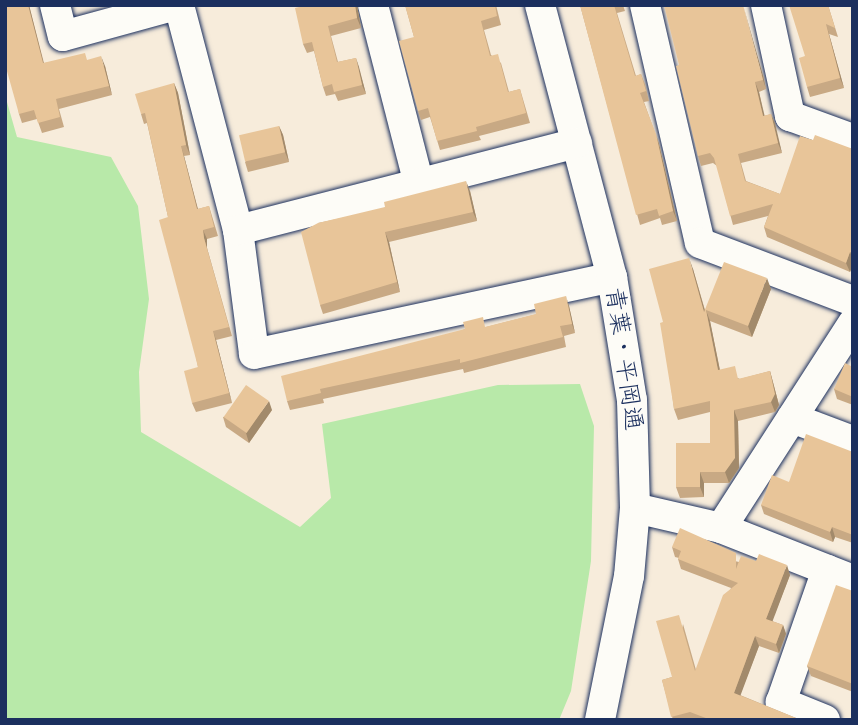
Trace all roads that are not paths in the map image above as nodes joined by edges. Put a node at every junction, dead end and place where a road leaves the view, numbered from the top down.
1 (55, 5) edge
2 (178, 5) edge
3 (373, 5) edge
4 (540, 5) edge
5 (645, 5) edge
6 (766, 5) edge
7 (853, 139) edge
8 (577, 143) junction
9 (419, 184) junction
10 (238, 230) junction
11 (612, 278) junction
12 (853, 301) edge
13 (853, 323) edge
14 (792, 418) junction
15 (853, 441) edge
16 (635, 508) junction
17 (721, 528) junction
18 (840, 575) edge
19 (600, 720) edge
20 (825, 720) edge

1 - 2 street
2 - 10 street
3 - 9 street
4 - 8 street, 青葉・平岡通
5 - 12 street
6 - 7 street
8 - 9 street
8 - 11 street, 青葉・平岡通
9 - 10 street
10 - 11 street
11 - 16 street, 青葉・平岡通
13 - 14 street
14 - 15 street
14 - 17 street
16 - 17 street
16 - 19 street, 青葉・平岡通
17 - 18 street
18 - 20 street

